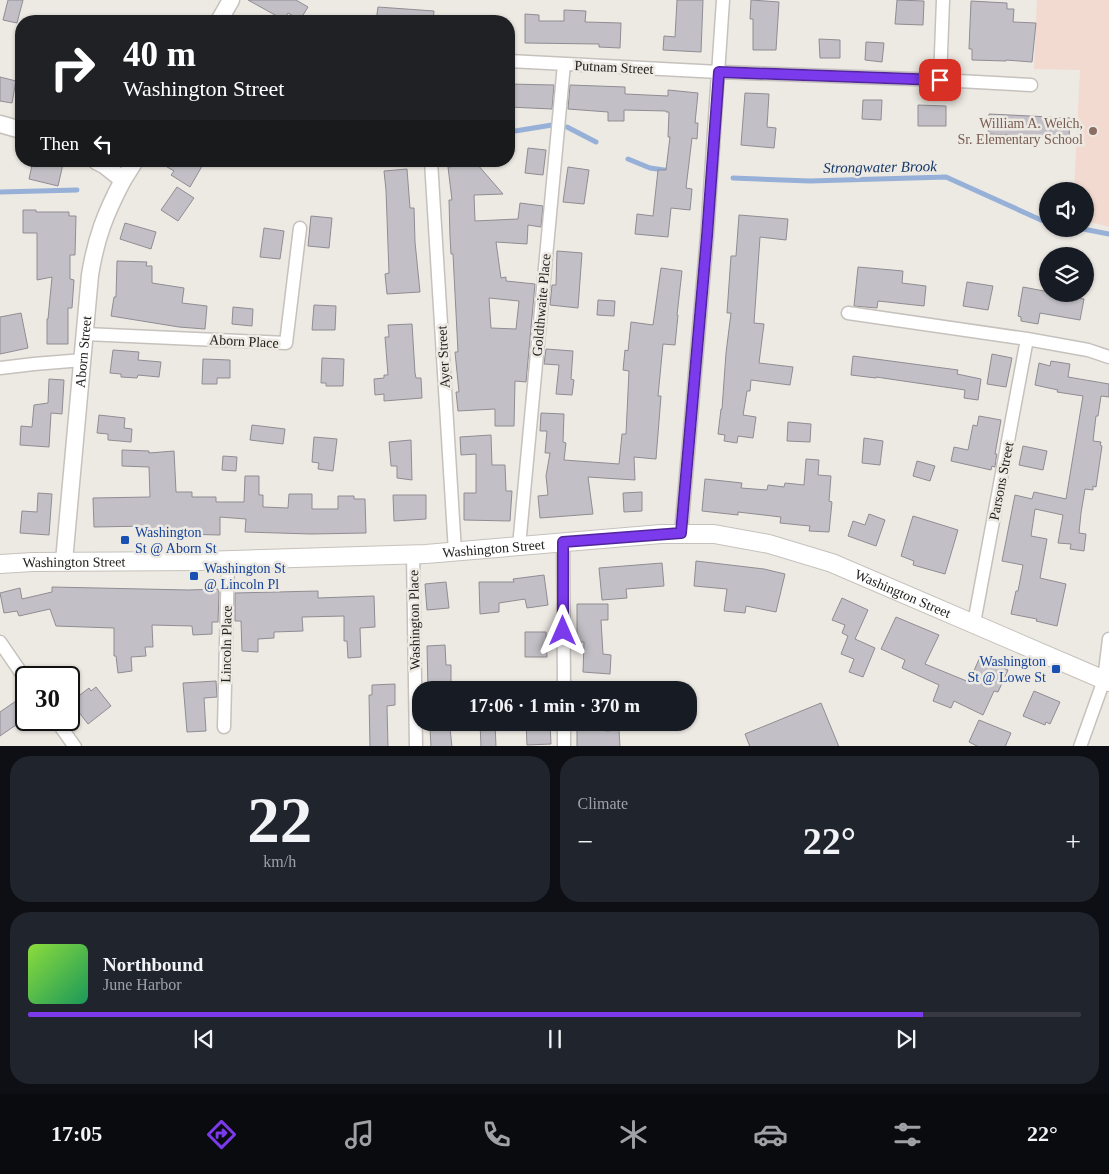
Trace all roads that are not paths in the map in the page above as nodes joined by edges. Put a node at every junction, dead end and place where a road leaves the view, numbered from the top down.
1 (231, 0) edge
2 (723, 0) edge
3 (943, 0) edge
4 (222, 15) edge
5 (515, 62) edge
6 (564, 64) junction
7 (719, 72) junction
8 (940, 80) junction
9 (1031, 85) dead end
10 (0, 124) edge
11 (15, 128) edge
12 (107, 167) edge
13 (131, 167) edge
14 (431, 167) edge
15 (123, 180) junction
16 (300, 228) dead end
17 (848, 313) dead end
18 (86, 334) junction
19 (1028, 338) junction
20 (1109, 357) edge
21 (83, 360) junction
22 (0, 368) edge
23 (681, 533) junction
24 (563, 542) junction
25 (519, 546) junction
26 (455, 552) junction
27 (413, 554) junction
28 (228, 560) junction
29 (64, 561) junction
30 (0, 564) edge
31 (974, 624) junction
32 (1109, 639) edge
33 (0, 642) edge
34 (16, 666) edge
35 (564, 681) edge
36 (1107, 681) edge
37 (224, 727) dead end
38 (64, 731) edge
39 (564, 731) edge
40 (75, 746) edge
41 (416, 746) edge
42 (564, 746) edge
43 (1080, 746) edge

1 - 4 street
2 - 7 street
3 - 8 street
5 - 6 street, Putnam Street
6 - 7 street, Putnam Street
6 - 25 street, Goldthwaite Place
7 - 8 street, Putnam Street
7 - 23 street
8 - 9 street, Putnam Street
10 - 11 street
12 - 15 street
13 - 15 street, Aborn Street
14 - 26 street, Ayer Street
15 - 18 street, Aborn Street
16 - 18 street, Aborn Place
17 - 19 street
18 - 21 street, Aborn Street
19 - 20 street
19 - 31 street, Parsons Street
21 - 22 street
21 - 29 street, Aborn Street
23 - 24 main road, Washington Street
23 - 31 main road, Washington Street
24 - 25 main road, Washington Street
24 - 35 street
25 - 26 main road, Washington Street
26 - 27 main road, Washington Street
27 - 28 main road, Washington Street
27 - 41 street, Washington Place
28 - 29 main road, Washington Street
28 - 37 street, Lincoln Place
29 - 30 main road, Washington Street
31 - 36 main road, Washington Street
32 - 36 street
33 - 34 street
36 - 43 street
38 - 40 street
39 - 42 street

